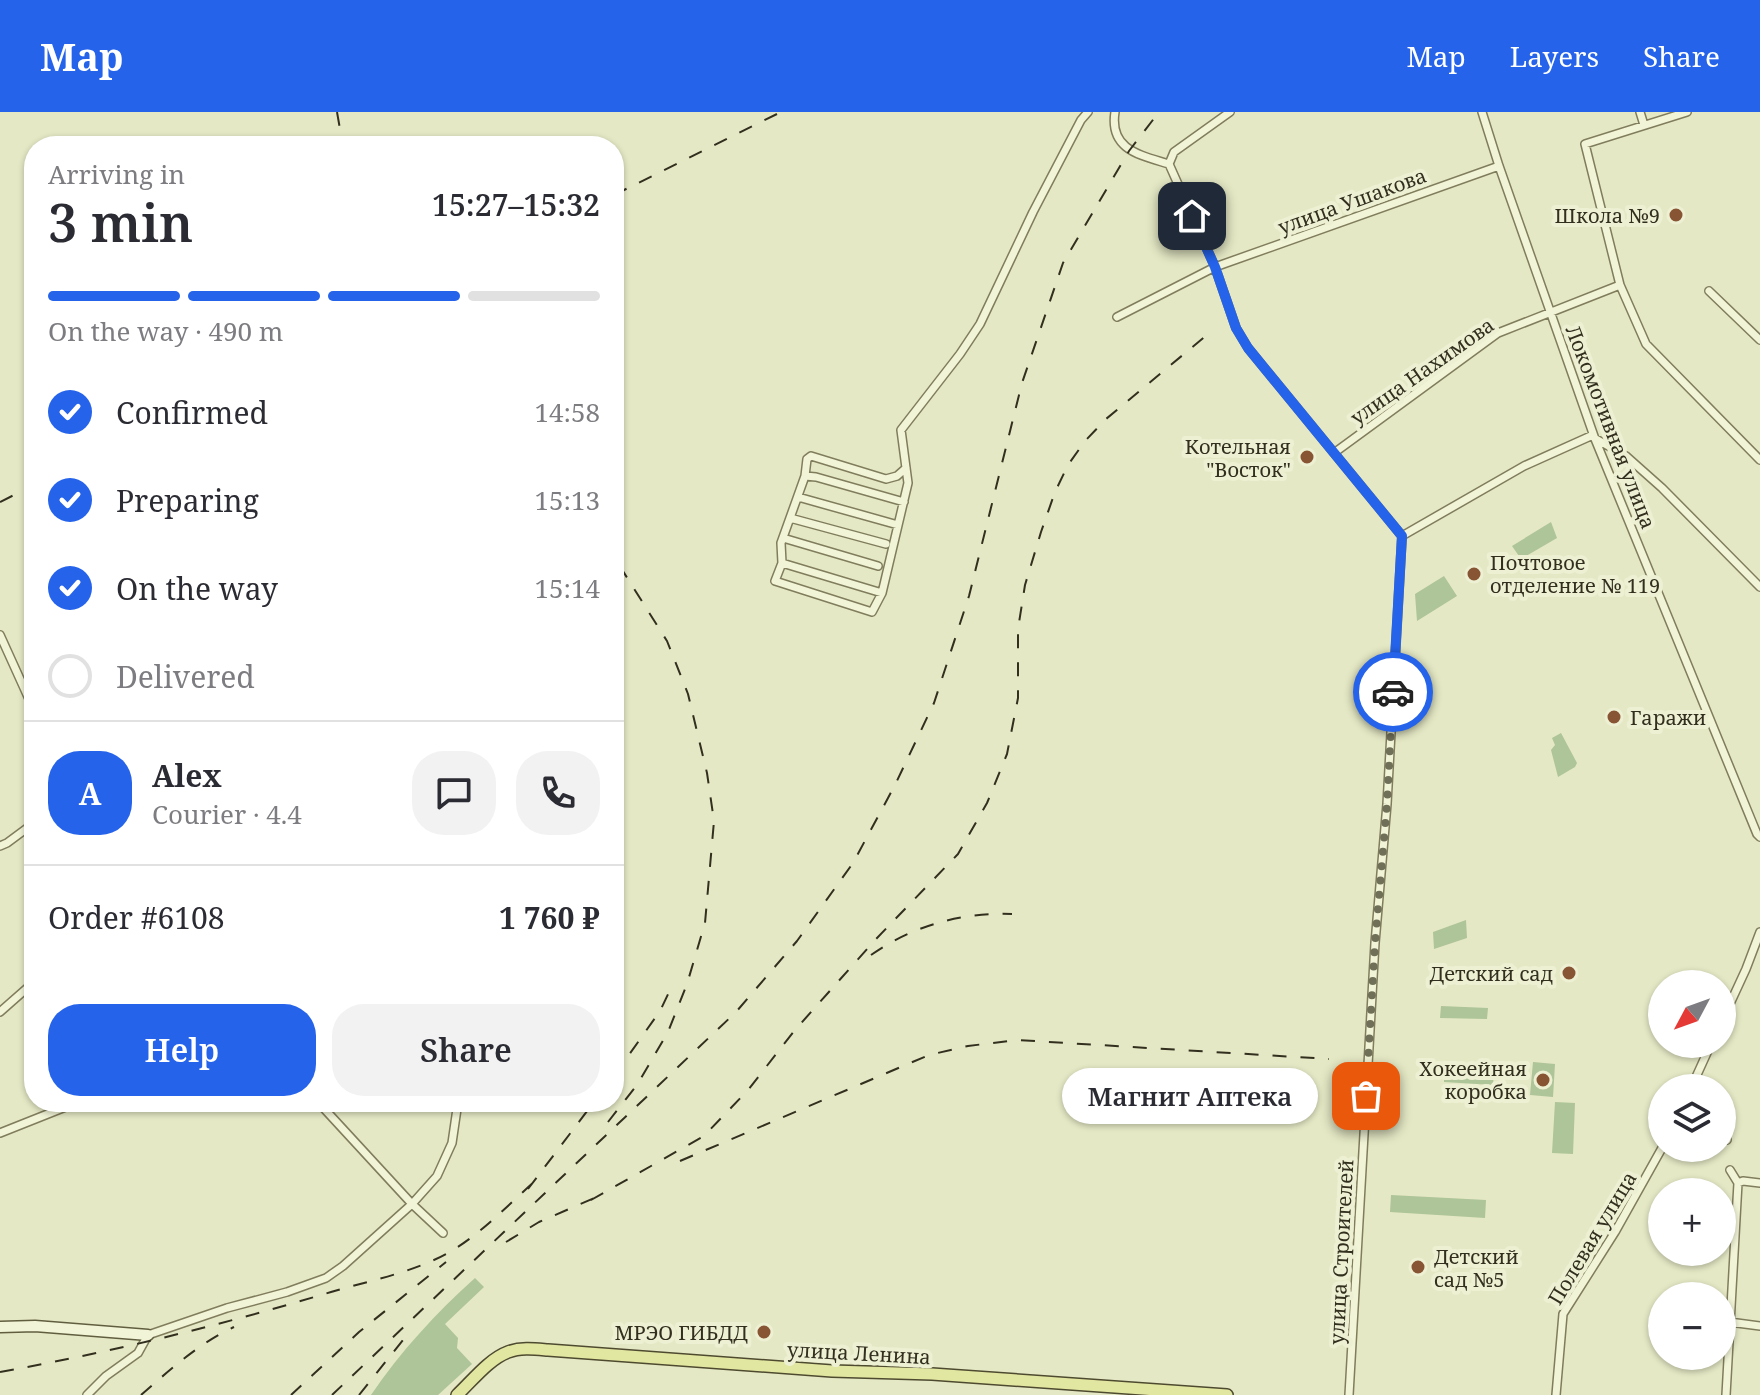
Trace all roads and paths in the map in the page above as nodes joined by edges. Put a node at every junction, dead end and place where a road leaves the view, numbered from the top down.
1 (1088, 112) edge
2 (1115, 112) edge
3 (1230, 112) edge
4 (1482, 112) edge
5 (1640, 112) edge
6 (1687, 112) edge
7 (1644, 125) junction
8 (1169, 164) junction
9 (1499, 166) junction
10 (1215, 267) junction
11 (1620, 285) junction
12 (1709, 291) dead end
13 (1550, 312) junction
14 (1117, 317) dead end
15 (1760, 340) edge
16 (1594, 437) junction
17 (1334, 453) junction
18 (1760, 460) edge
19 (906, 468) junction
20 (805, 476) junction
21 (798, 497) junction
22 (904, 502) junction
23 (790, 518) junction
24 (898, 525) junction
25 (1402, 536) junction
26 (783, 538) junction
27 (886, 544) dead end
28 (782, 563) junction
29 (878, 566) dead end
30 (1760, 587) edge
31 (882, 593) junction
32 (0, 635) edge
33 (24, 688) edge
34 (24, 830) edge
35 (1760, 837) edge
36 (0, 846) edge
37 (1760, 932) edge
38 (24, 991) edge
39 (1736, 991) edge
40 (0, 1012) edge
41 (53, 1112) edge
42 (327, 1112) edge
43 (457, 1112) edge
44 (0, 1133) edge
45 (1654, 1162) edge
46 (1730, 1170) dead end
47 (1738, 1183) junction
48 (1760, 1183) edge
49 (412, 1204) junction
50 (443, 1233) dead end
51 (1729, 1282) edge
52 (1736, 1323) edge
53 (1760, 1326) edge
54 (0, 1327) edge
55 (148, 1335) junction
56 (1726, 1370) edge
57 (87, 1395) edge
58 (457, 1395) edge
59 (1227, 1395) edge
60 (1349, 1395) edge
61 (1556, 1395) edge
62 (1726, 1395) edge

1 - 19 street
2 - 8 street
3 - 8 street
4 - 9 street, Локомотивная улица
5 - 7 street
6 - 7 street
7 - 11 street
8 - 10 street
9 - 10 street, улица Ушакова
9 - 13 street, Локомотивная улица
10 - 14 street, улица Ушакова
10 - 17 street
11 - 13 street, улица Нахимова
11 - 18 street
12 - 15 street
13 - 16 street, Локомотивная улица
13 - 17 street, улица Нахимова
16 - 25 street
16 - 30 street
16 - 35 street, Локомотивная улица
17 - 25 street
19 - 20 street
19 - 22 street
20 - 21 street
20 - 22 street
21 - 23 street
21 - 24 street
22 - 24 street
23 - 26 street
23 - 27 street
24 - 31 street
25 - 60 street, улица Строителей
26 - 28 street
26 - 29 street
28 - 31 street
28 - 31 street
32 - 33 street
34 - 36 street
37 - 39 street
38 - 40 street
41 - 44 street
42 - 49 street
43 - 49 street
45 - 61 street, Полевая улица
46 - 47 street
47 - 48 street
47 - 51 street
49 - 50 street
49 - 55 street
52 - 53 street
54 - 55 street
55 - 57 street
56 - 62 street
58 - 59 main road, улица Ленина

